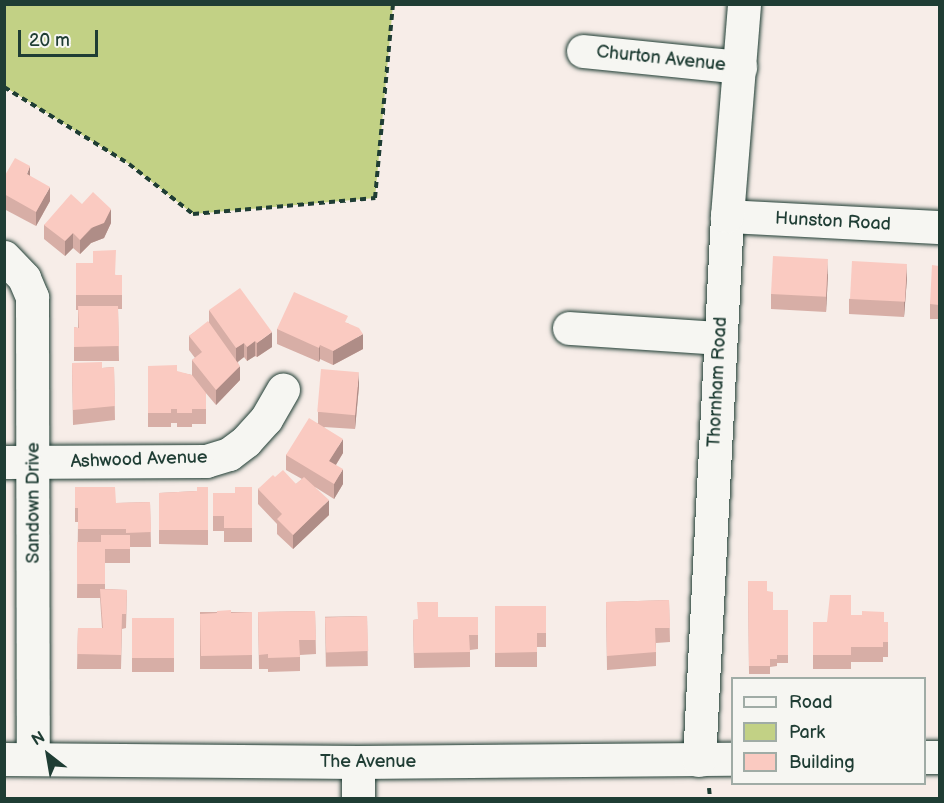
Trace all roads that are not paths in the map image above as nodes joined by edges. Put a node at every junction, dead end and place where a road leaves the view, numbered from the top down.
1 (744, 4) edge
2 (583, 51) dead end
3 (740, 67) junction
4 (727, 216) junction
5 (939, 227) edge
6 (4, 257) edge
7 (569, 328) dead end
8 (720, 338) junction
9 (284, 389) dead end
10 (19, 463) edge
11 (19, 759) edge
12 (731, 759) edge
13 (699, 760) junction
14 (358, 762) junction
15 (358, 798) edge

1 - 3 street, Thornham Road
2 - 3 street, Churton Avenue
3 - 4 street, Thornham Road
4 - 5 street, Hunston Road
4 - 8 street, Thornham Road
6 - 10 street, Sandown Drive
7 - 8 street
8 - 13 street, Thornham Road
9 - 10 street, Ashwood Avenue
10 - 11 street, Sandown Drive
11 - 14 street, The Avenue
12 - 13 street, The Avenue
13 - 14 street, The Avenue
14 - 15 street

